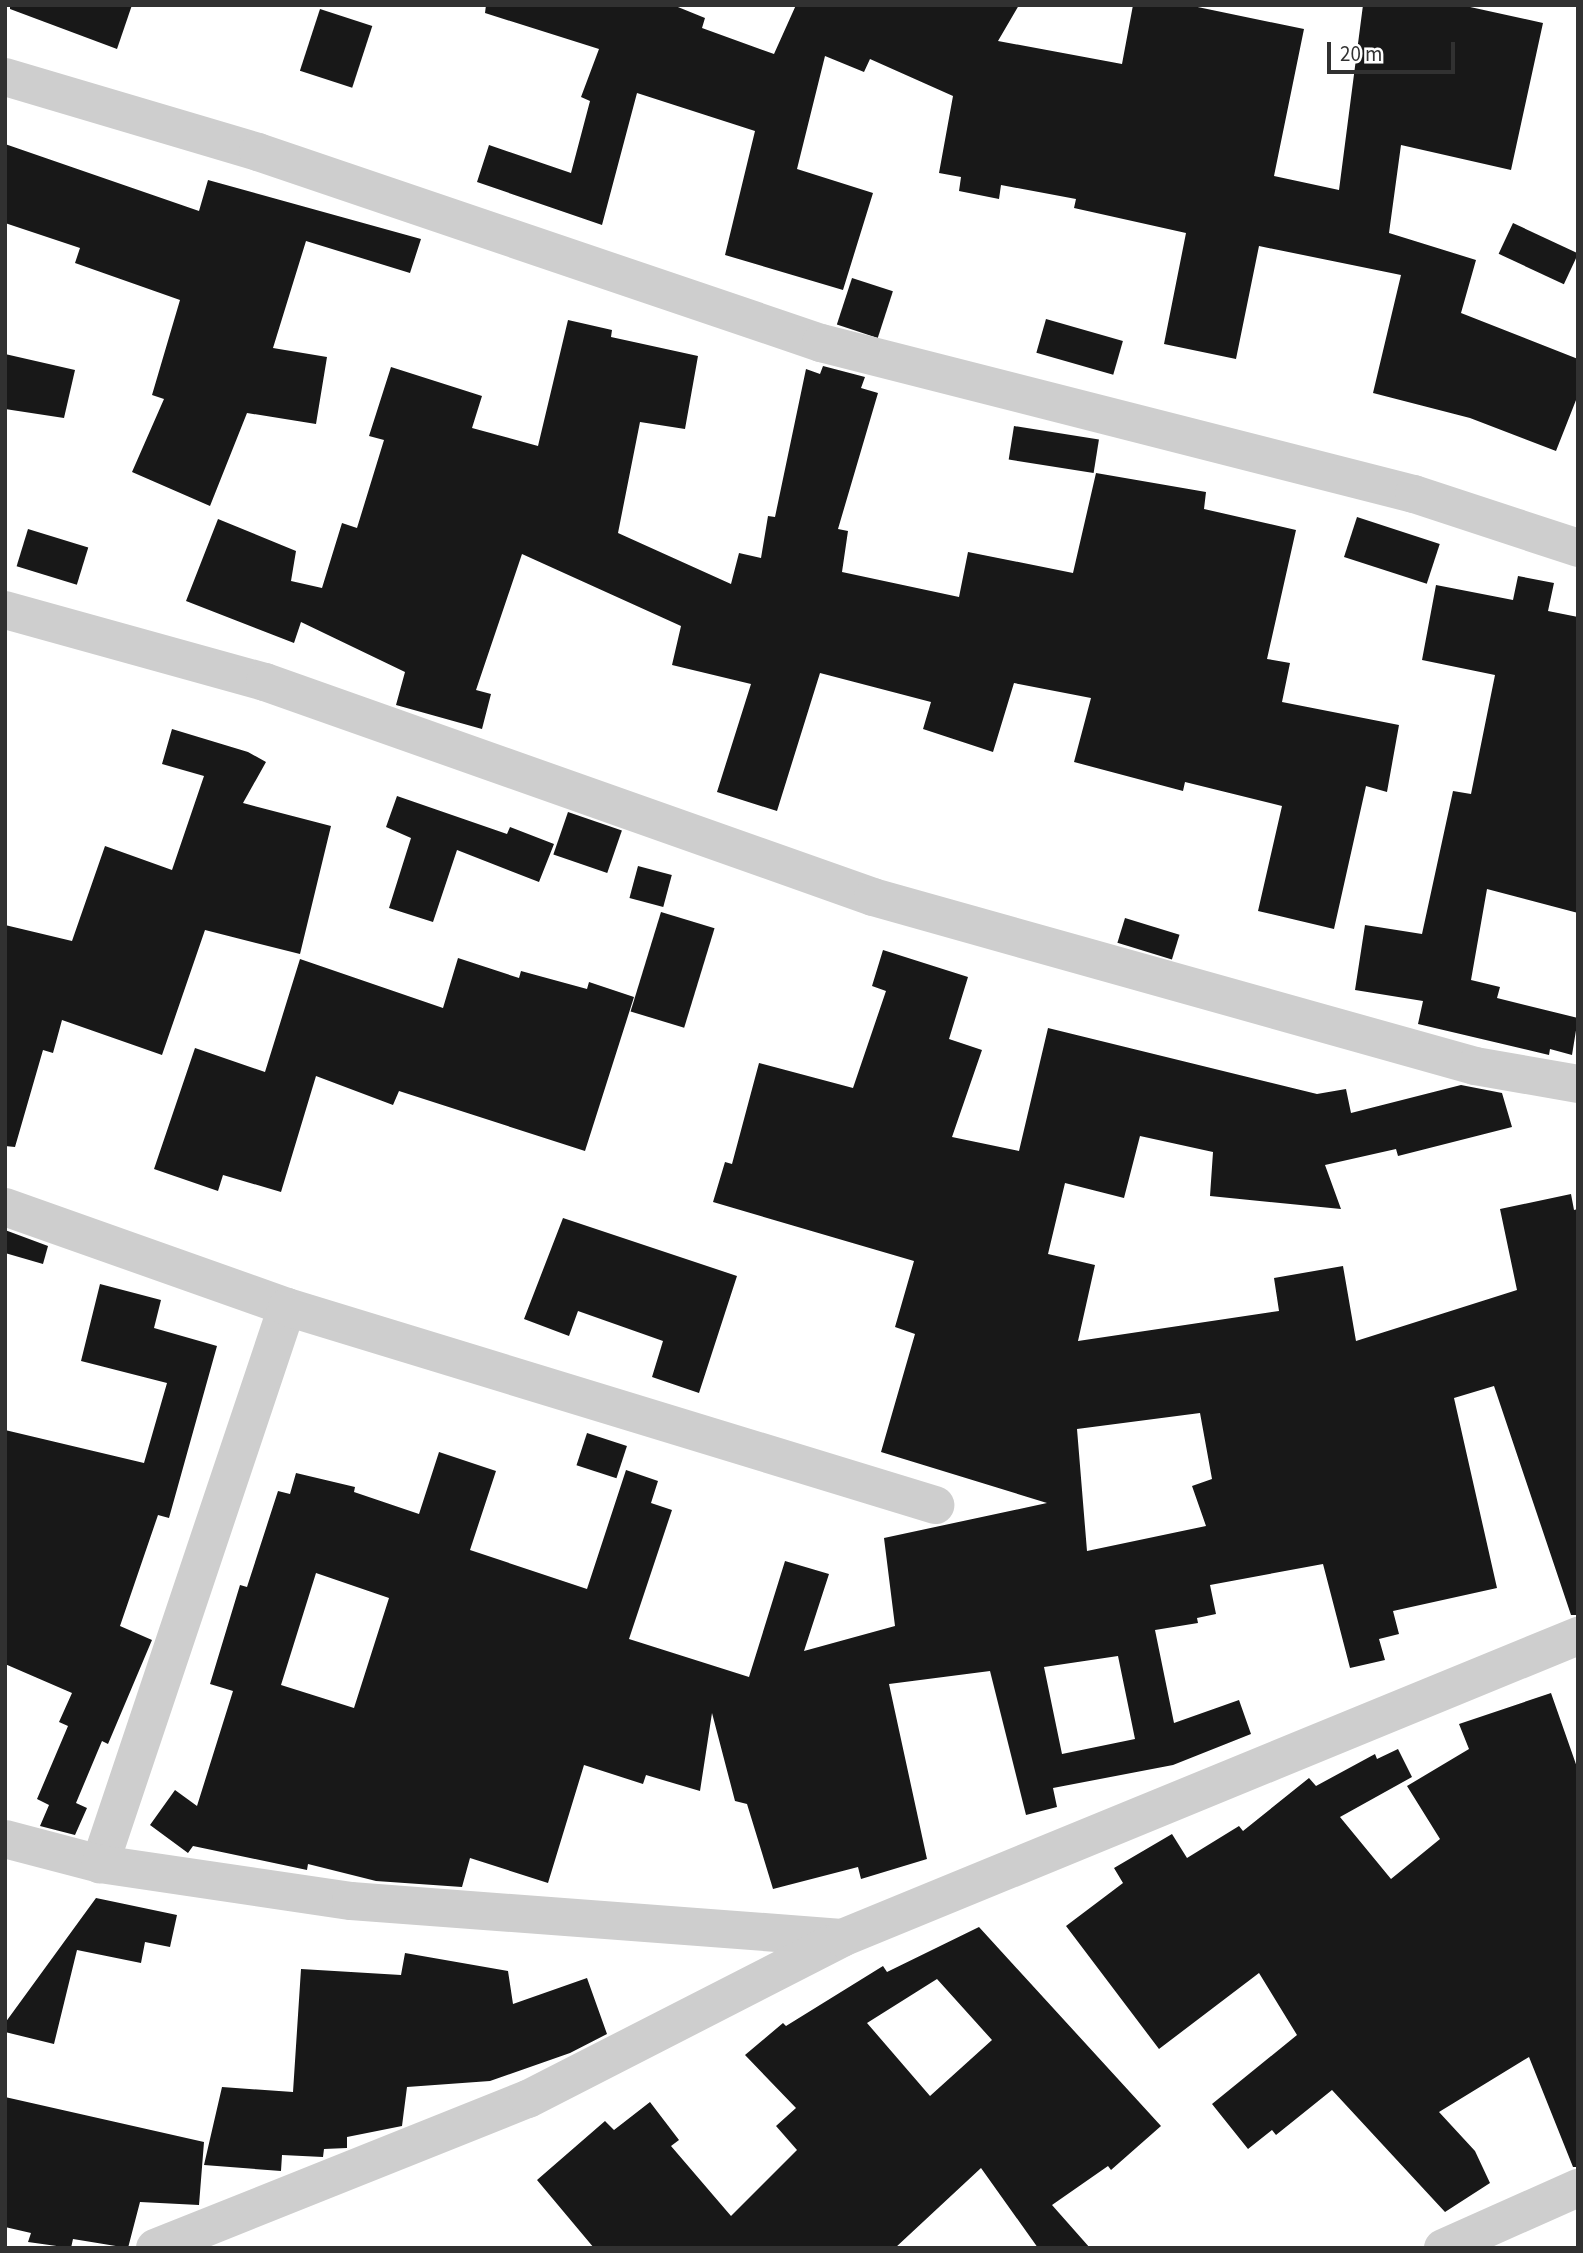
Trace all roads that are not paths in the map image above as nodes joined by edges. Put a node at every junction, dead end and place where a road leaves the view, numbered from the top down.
1 (5, 77) edge
2 (1578, 548) edge
3 (5, 610) edge
4 (1578, 1084) edge
5 (5, 1207) edge
6 (286, 1307) junction
7 (935, 1504) dead end
8 (1578, 1636) edge
9 (5, 1839) edge
10 (100, 1864) junction
11 (842, 1938) junction
12 (1578, 2188) edge
13 (155, 2248) edge
14 (1443, 2248) edge

1 - 2 street
3 - 4 street
5 - 6 street
6 - 7 street
6 - 10 street
8 - 11 street
9 - 10 street
10 - 11 street
11 - 13 street
12 - 14 street

